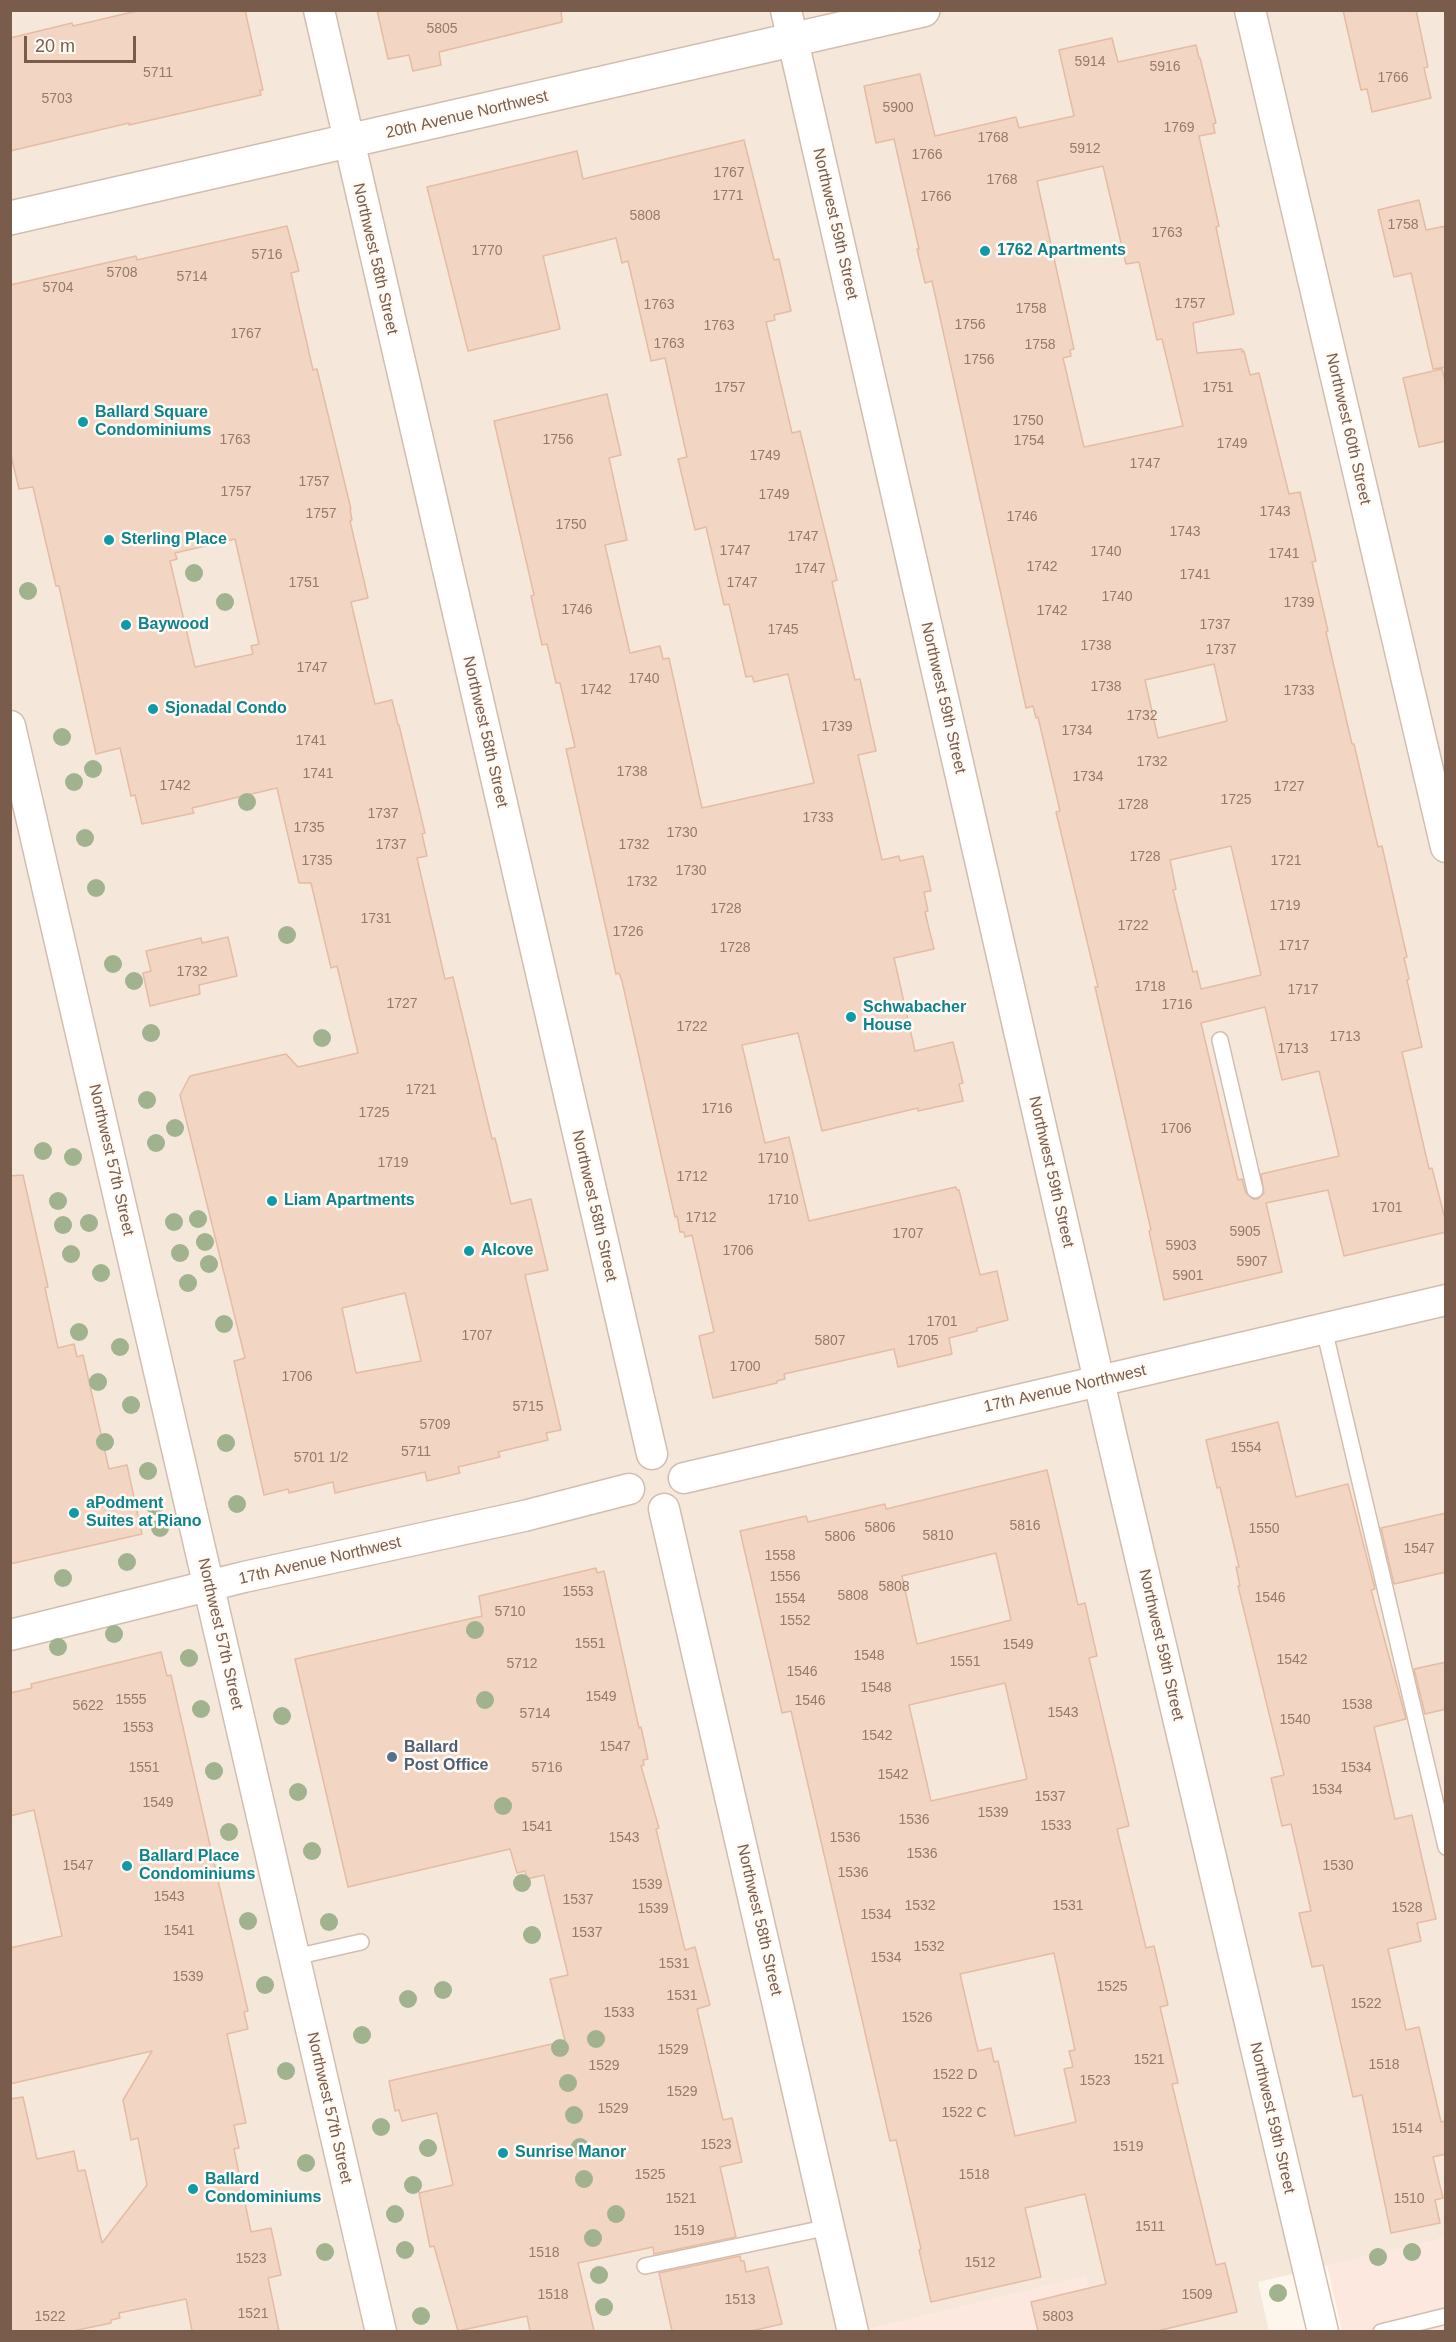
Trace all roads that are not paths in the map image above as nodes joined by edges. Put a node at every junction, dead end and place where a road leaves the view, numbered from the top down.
1 (319, 10) edge
2 (1250, 10) edge
3 (917, 11) edge
4 (790, 26) edge
5 (348, 141) junction
6 (10, 218) edge
7 (10, 726) edge
8 (1446, 847) edge
9 (1220, 1040) dead end
10 (1256, 1190) dead end
11 (1446, 1300) edge
12 (1324, 1329) junction
13 (1099, 1381) junction
14 (652, 1454) junction
15 (684, 1478) junction
16 (629, 1489) junction
17 (664, 1509) junction
18 (209, 1587) junction
19 (10, 1635) edge
20 (1446, 1847) edge
21 (361, 1942) dead end
22 (295, 1957) junction
23 (829, 2227) junction
24 (645, 2266) dead end
25 (1446, 2316) edge
26 (381, 2331) edge
27 (853, 2331) edge
28 (1323, 2331) edge
29 (1382, 2331) edge

1 - 5 street, Northwest 58th Street
2 - 8 street, Northwest 60th Street
3 - 4 street, 20th Avenue Northwest
4 - 5 street, 20th Avenue Northwest
4 - 13 street, Northwest 59th Street
5 - 6 street, 20th Avenue Northwest
5 - 14 street, Northwest 58th Street
7 - 18 street, Northwest 57th Street
9 - 10 lane
11 - 12 street, 17th Avenue Northwest
12 - 13 street, 17th Avenue Northwest
12 - 20 lane
13 - 15 street, 17th Avenue Northwest
13 - 28 street, Northwest 59th Street
14 - 15 street
14 - 16 street
15 - 17 street
16 - 17 street
16 - 18 street, 17th Avenue Northwest
17 - 23 street, Northwest 58th Street
18 - 19 street, 17th Avenue Northwest
18 - 22 street, Northwest 57th Street
21 - 22 lane
22 - 26 street, Northwest 57th Street
23 - 24 lane
23 - 27 street, Northwest 58th Street
25 - 29 lane

